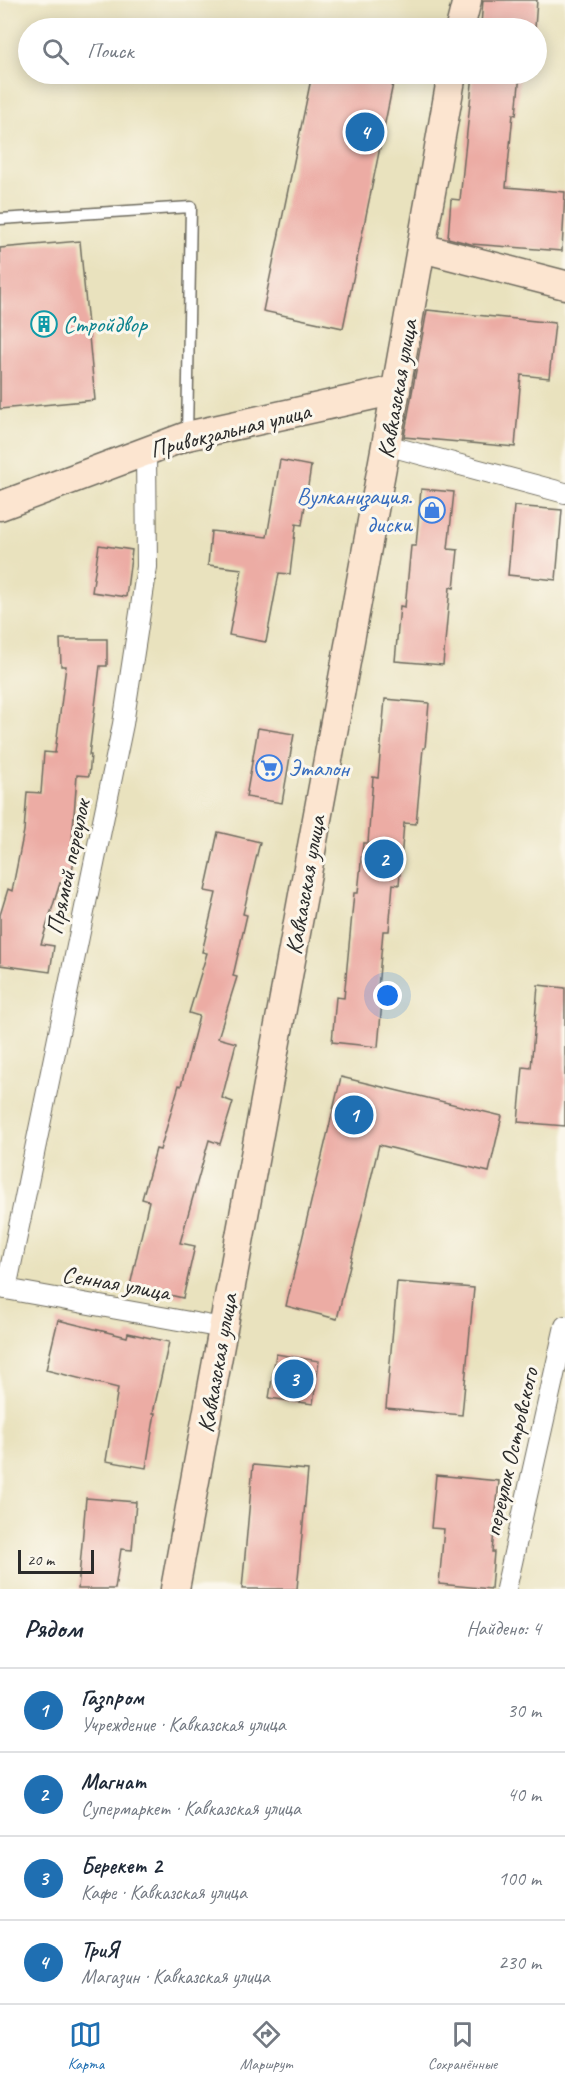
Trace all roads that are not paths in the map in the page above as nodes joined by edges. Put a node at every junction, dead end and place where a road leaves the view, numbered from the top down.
1 (467, 0) edge
2 (462, 18) edge
3 (450, 84) edge
4 (0, 219) edge
5 (422, 248) junction
6 (565, 285) edge
7 (396, 390) junction
8 (187, 436) junction
9 (387, 446) junction
10 (146, 451) junction
11 (565, 493) edge
12 (0, 506) edge
13 (3, 1288) edge
14 (565, 1326) edge
15 (224, 1328) junction
16 (175, 1589) edge
17 (506, 1589) edge

1 - 2 main road
3 - 5 main road, Кавказская улица
4 - 8 lane
5 - 6 main road
5 - 7 main road, Кавказская улица
7 - 8 main road, Привокзальная улица
7 - 9 main road, Кавказская улица
8 - 10 main road, Привокзальная улица
9 - 11 street
9 - 15 main road, Кавказская улица
10 - 12 main road, Привокзальная улица
10 - 13 street, Прямой переулок
13 - 15 street, Сенная улица
14 - 17 street, переулок Островского
15 - 16 main road, Кавказская улица

